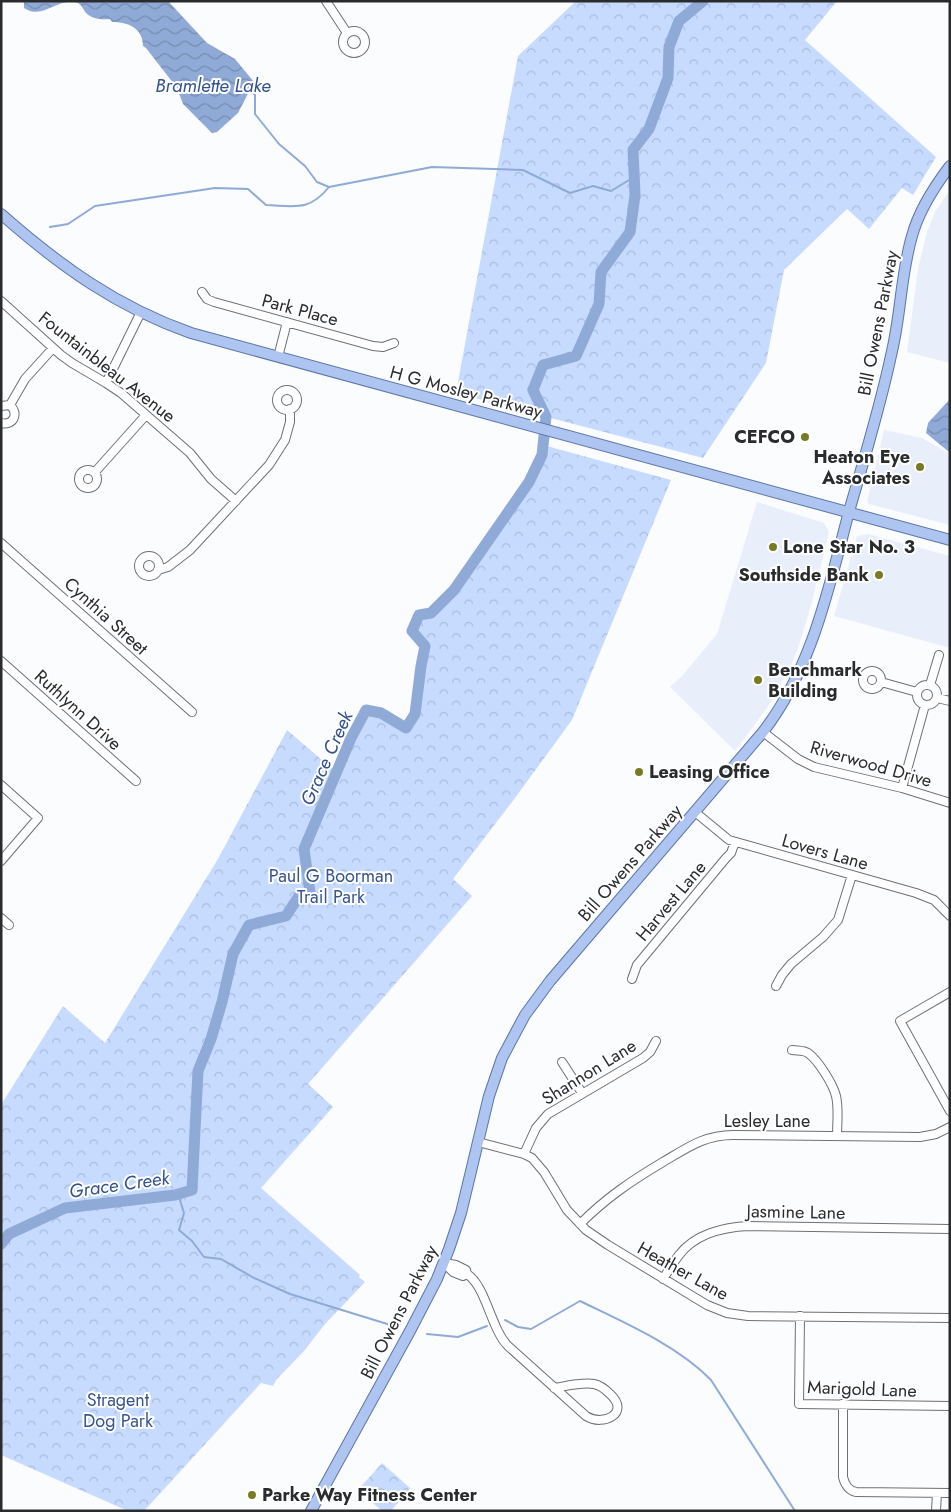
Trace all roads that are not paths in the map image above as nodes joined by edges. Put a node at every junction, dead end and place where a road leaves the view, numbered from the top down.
1 (326, 1) edge
2 (348, 33) dead end
3 (950, 166) edge
4 (1, 214) edge
5 (202, 292) dead end
6 (1, 301) edge
7 (141, 312) junction
8 (287, 322) junction
9 (394, 343) dead end
10 (53, 348) junction
11 (278, 357) junction
12 (106, 383) junction
13 (5, 405) edge
14 (290, 409) dead end
15 (146, 415) junction
16 (1, 423) edge
17 (95, 472) dead end
18 (236, 501) junction
19 (849, 513) junction
20 (950, 540) edge
21 (1, 543) edge
22 (158, 570) dead end
23 (939, 655) dead end
24 (1, 661) edge
25 (881, 682) dead end
26 (930, 685) junction
27 (917, 692) junction
28 (938, 698) junction
29 (950, 701) edge
30 (924, 705) junction
31 (192, 712) dead end
32 (763, 732) junction
33 (136, 781) dead end
34 (1, 786) edge
35 (902, 788) junction
36 (950, 803) edge
37 (695, 812) junction
38 (735, 842) junction
39 (1, 861) edge
40 (852, 875) junction
41 (950, 916) edge
42 (1, 918) edge
43 (9, 925) dead end
44 (632, 980) dead end
45 (776, 986) dead end
46 (950, 992) edge
47 (656, 1041) dead end
48 (792, 1050) dead end
49 (562, 1062) dead end
50 (582, 1094) junction
51 (950, 1111) edge
52 (950, 1127) edge
53 (837, 1136) junction
54 (478, 1142) junction
55 (524, 1154) junction
56 (580, 1224) junction
57 (950, 1229) edge
58 (444, 1263) junction
59 (663, 1278) junction
60 (800, 1316) junction
61 (950, 1318) edge
62 (554, 1388) junction
63 (843, 1404) junction
64 (950, 1406) edge
65 (937, 1493) junction
66 (950, 1493) edge
67 (311, 1511) edge
68 (936, 1511) edge

1 - 2 street
3 - 19 main road, Bill Owens Parkway
4 - 7 main road, H G Mosley Parkway
5 - 8 street, Park Place
6 - 10 street, Fountainbleau Avenue
7 - 11 main road, H G Mosley Parkway
7 - 12 street
8 - 9 street, Park Place
8 - 11 street
10 - 12 street, Fountainbleau Avenue
10 - 13 street
11 - 19 main road, H G Mosley Parkway
12 - 15 street, Fountainbleau Avenue
13 - 16 street
14 - 18 street
15 - 17 street
15 - 18 street, Fountainbleau Avenue
18 - 22 street
19 - 20 main road, H G Mosley Parkway
19 - 32 main road, Bill Owens Parkway
21 - 31 street, Cynthia Street
23 - 26 street
24 - 33 street, Ruthlynn Drive
25 - 27 street
26 - 27 street
26 - 28 street
27 - 30 street
28 - 29 street
28 - 30 street
30 - 35 street
32 - 35 street, Riverwood Drive
32 - 37 main road, Bill Owens Parkway
34 - 39 street
35 - 36 street, Riverwood Drive
37 - 38 street, Lovers Lane
37 - 54 main road, Bill Owens Parkway
38 - 40 street, Lovers Lane
38 - 44 street, Harvest Lane
40 - 41 street, Lovers Lane
40 - 45 street
42 - 43 street
46 - 51 street
47 - 50 street, Shannon Lane
48 - 53 street
49 - 50 street
50 - 55 street, Shannon Lane
52 - 53 street, Lesley Lane
53 - 56 street, Lesley Lane
54 - 55 street, Heather Lane
54 - 58 main road, Bill Owens Parkway
55 - 56 street, Heather Lane
56 - 59 street, Heather Lane
57 - 59 street, Jasmine Lane
58 - 62 street
58 - 67 main road, Bill Owens Parkway
59 - 60 street, Heather Lane
60 - 61 street, Heather Lane
60 - 63 street, Marigold Lane
62 - 62 street
63 - 64 street, Marigold Lane
63 - 65 street
65 - 66 street
65 - 68 street

